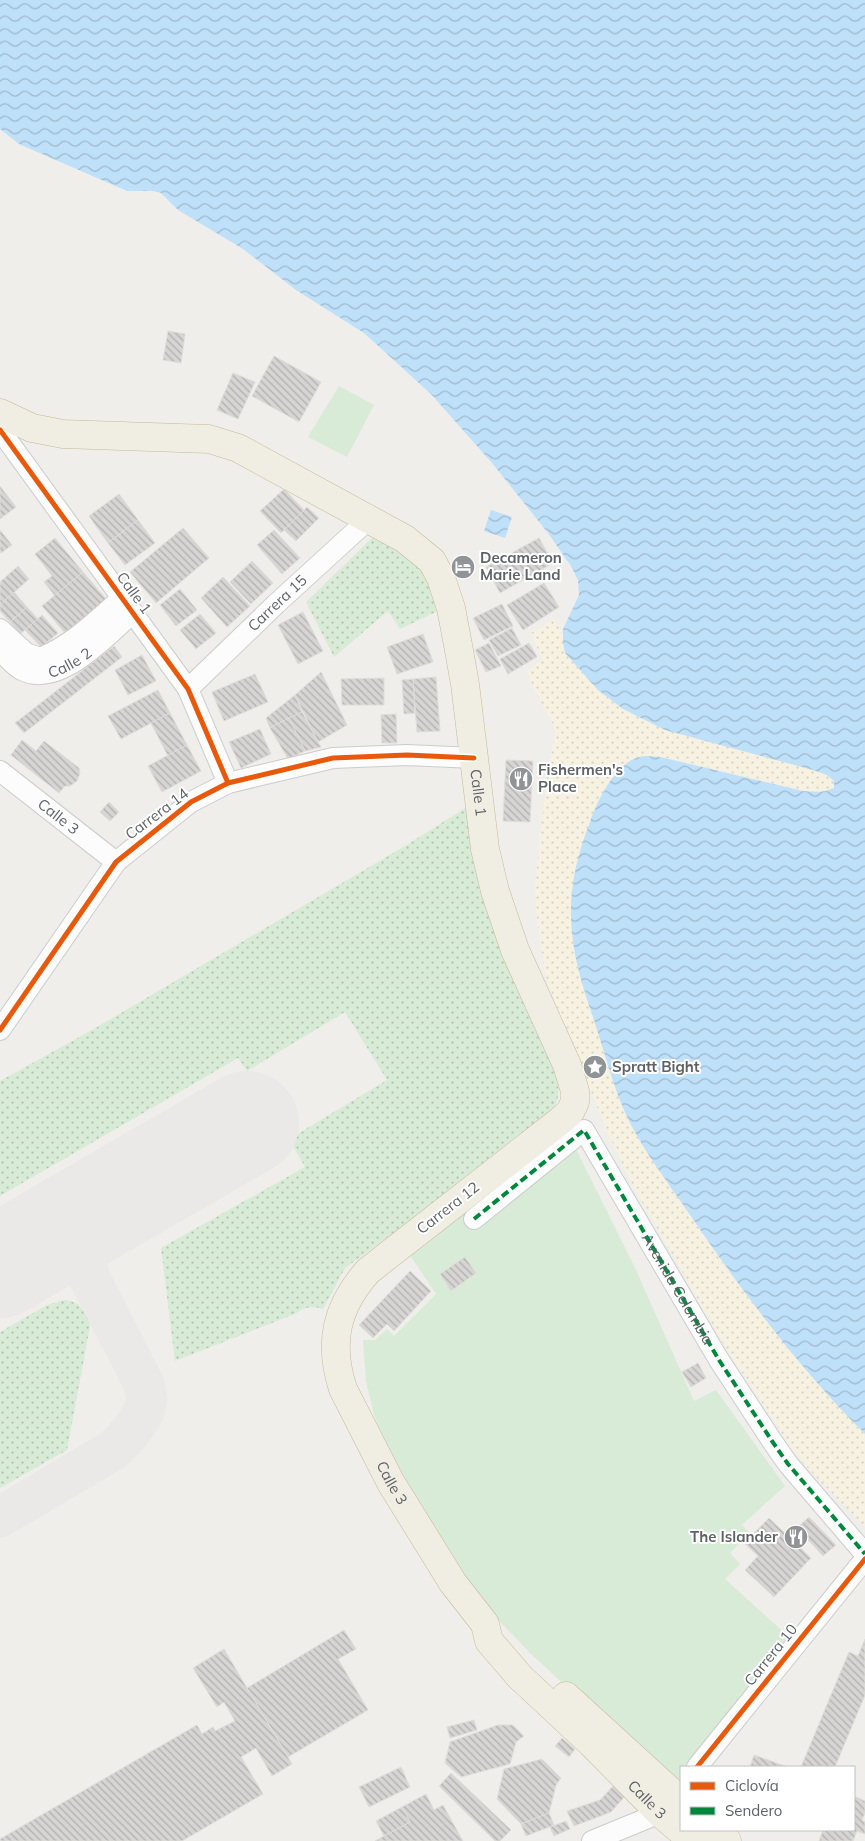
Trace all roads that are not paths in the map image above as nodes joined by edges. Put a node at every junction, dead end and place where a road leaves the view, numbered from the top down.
1 (0, 413) edge
2 (0, 430) edge
3 (370, 519) junction
4 (127, 605) junction
5 (0, 629) edge
6 (0, 651) edge
7 (40, 667) junction
8 (188, 690) junction
9 (474, 758) junction
10 (0, 772) edge
11 (228, 783) junction
12 (116, 862) junction
13 (0, 1030) edge
14 (575, 1102) joint
15 (474, 1219) dead end
16 (337, 1326) joint
17 (865, 1554) edge
18 (865, 1560) edge
19 (698, 1766) edge
20 (674, 1799) edge
21 (680, 1812) edge
22 (715, 1831) edge
23 (592, 1841) edge
24 (727, 1841) edge

1 - 3 highway, Calle 1
2 - 4 street, Calle 1
3 - 8 street, Carrera 15
3 - 9 highway, Calle 1
4 - 7 street, Calle 2
4 - 8 street, Calle 1
5 - 7 street, Calle 2
6 - 7 street, Calle 2
8 - 11 street, Calle 1
9 - 11 street, Carrera 14
9 - 14 highway, Calle 1
10 - 12 street, Calle 3
11 - 12 street, Carrera 14
12 - 13 street, Carrera 14
14 - 16 highway, Carrera 12
15 - 17 street, Avenida Colombia
16 - 20 highway, Calle 3
18 - 19 street, Carrera 10
20 - 21 highway, Calle 3
20 - 23 street
22 - 24 highway

